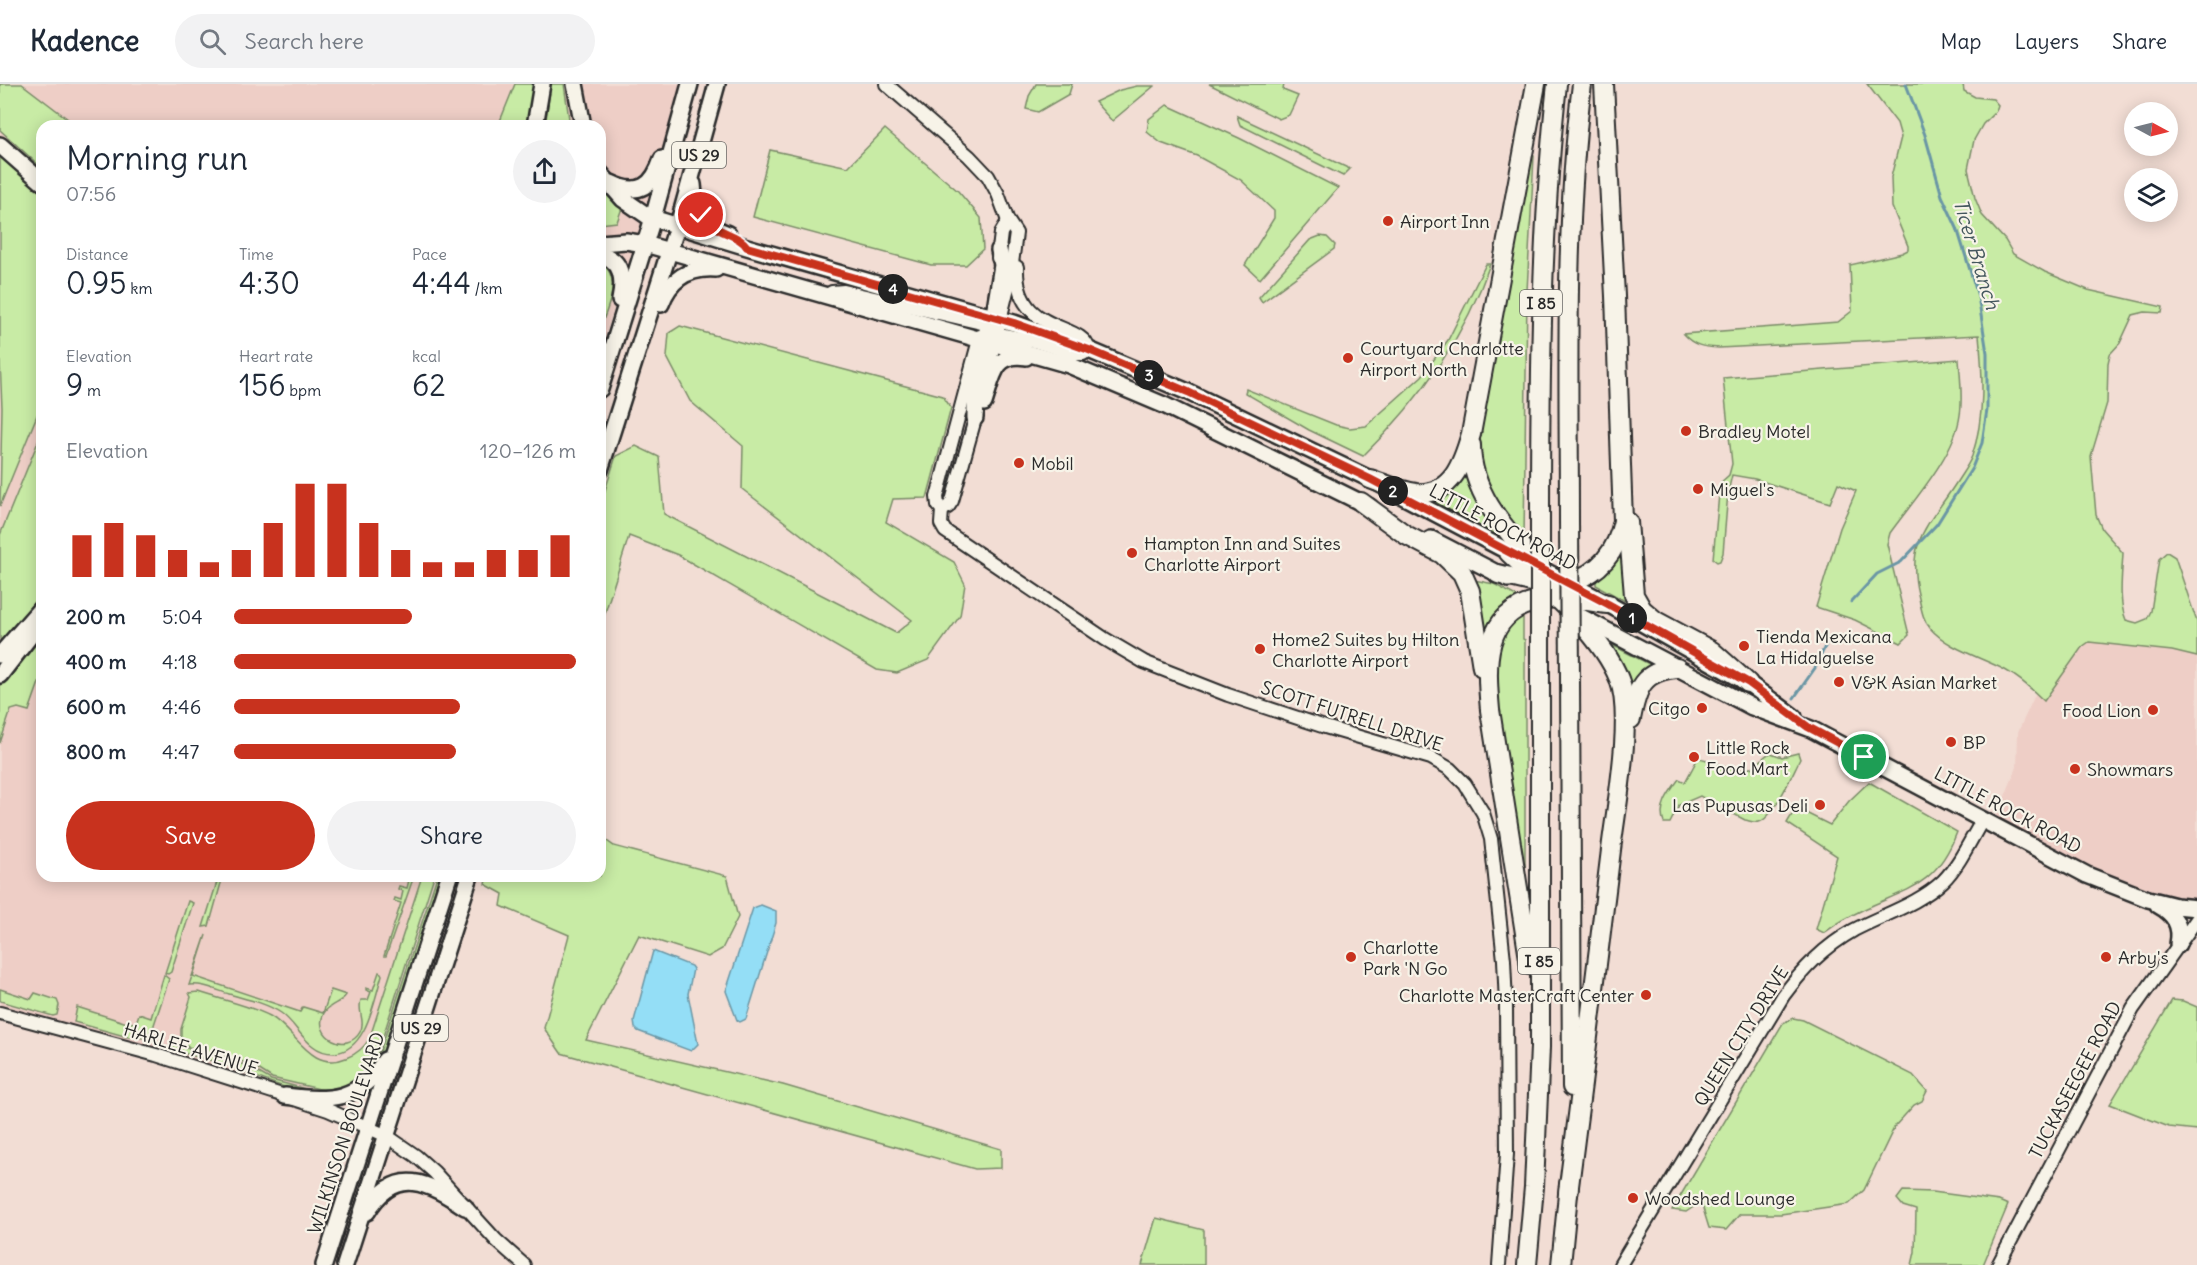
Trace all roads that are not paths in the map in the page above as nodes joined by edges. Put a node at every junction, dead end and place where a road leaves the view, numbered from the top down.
1 (543, 84) edge
2 (690, 84) edge
3 (717, 84) edge
4 (886, 84) edge
5 (1536, 84) edge
6 (1557, 84) edge
7 (1582, 84) edge
8 (1604, 84) edge
9 (576, 90) edge
10 (536, 120) edge
11 (576, 120) edge
12 (582, 120) edge
13 (680, 124) junction
14 (0, 145) edge
15 (695, 170) junction
16 (36, 177) edge
17 (606, 179) edge
18 (606, 180) edge
19 (653, 218) junction
20 (1008, 221) junction
21 (678, 226) junction
22 (606, 242) edge
23 (645, 244) junction
24 (1014, 245) junction
25 (747, 247) junction
26 (999, 250) joint
27 (670, 252) junction
28 (606, 256) edge
29 (740, 272) junction
30 (990, 329) junction
31 (616, 334) junction
32 (641, 341) junction
33 (1089, 350) junction
34 (1039, 356) junction
35 (606, 368) edge
36 (975, 418) junction
37 (1471, 434) junction
38 (606, 451) edge
39 (1370, 479) junction
40 (1624, 495) junction
41 (1361, 502) junction
42 (942, 510) junction
43 (1509, 553) joint
44 (1498, 574) joint
45 (1556, 591) junction
46 (1608, 604) joint
47 (36, 614) edge
48 (1600, 627) joint
49 (36, 629) edge
50 (0, 655) edge
51 (1677, 668) junction
52 (0, 675) edge
53 (1749, 683) junction
54 (1490, 710) junction
55 (1808, 727) junction
56 (1623, 756) junction
57 (1983, 819) junction
58 (447, 882) edge
59 (468, 882) edge
60 (2148, 899) junction
61 (2197, 908) edge
62 (2197, 919) edge
63 (2178, 944) junction
64 (0, 1013) edge
65 (1539, 1020) junction
66 (398, 1037) junction
67 (285, 1096) junction
68 (368, 1128) junction
69 (387, 1136) junction
70 (1568, 1194) junction
71 (465, 1207) junction
72 (353, 1239) junction
73 (324, 1265) edge
74 (345, 1265) edge
75 (524, 1265) edge
76 (1499, 1265) edge
77 (1527, 1265) edge
78 (1561, 1265) edge
79 (1620, 1265) edge
80 (1998, 1265) edge

1 - 10 main road
2 - 13 main road, US 29
3 - 15 main road, US 29
4 - 20 street
5 - 37 highway
6 - 65 highway, I 85, bridge
7 - 70 highway, I 85, bridge
8 - 40 highway
9 - 11 main road
9 - 12 main road
13 - 17 main road
13 - 19 main road, US 29
14 - 16 main road
15 - 21 main road, US 29
15 - 25 main road
18 - 19 main road
19 - 21 main road
19 - 23 main road, US 29
20 - 24 street
20 - 26 street
21 - 25 main road
21 - 27 main road, US 29
22 - 23 main road
23 - 27 main road
23 - 31 main road, US 29
24 - 30 street
24 - 33 street
25 - 30 main road
26 - 30 main road
27 - 29 main road
27 - 32 main road, US 29
28 - 31 main road
29 - 30 main road
29 - 32 main road
30 - 33 main road, LITTLE ROCK ROAD
30 - 34 main road
30 - 36 main road
30 - 42 street, SCOTT FUTRELL DRIVE
31 - 35 main road, US 29
32 - 38 main road, US 29
33 - 39 main road, LITTLE ROCK ROAD
34 - 36 main road
34 - 41 main road
36 - 42 street
37 - 39 highway
37 - 45 highway
39 - 43 main road, LITTLE ROCK ROAD
40 - 45 highway
40 - 53 highway
41 - 44 main road
41 - 54 highway
42 - 76 street, SCOTT FUTRELL DRIVE
43 - 45 highway
44 - 45 highway
45 - 46 highway
45 - 48 highway
45 - 54 highway
45 - 56 highway
46 - 53 main road, LITTLE ROCK ROAD
47 - 50 main road
48 - 51 main road, LITTLE ROCK ROAD
49 - 52 main road
51 - 55 main road, LITTLE ROCK ROAD
51 - 56 highway
53 - 55 main road, LITTLE ROCK ROAD
54 - 65 highway
55 - 57 main road, LITTLE ROCK ROAD
56 - 70 highway
57 - 60 main road, LITTLE ROCK ROAD
57 - 79 street, QUEEN CITY DRIVE
58 - 66 main road, WILKINSON BOULEVARD / US 29
59 - 69 main road, US 29
60 - 61 main road, LITTLE ROCK ROAD
60 - 63 main road
62 - 63 street, TUCKASEEGEE ROAD
63 - 80 street, TUCKASEEGEE ROAD
64 - 67 street, HARLEE AVENUE
65 - 77 highway, I 85
66 - 67 main road
66 - 68 main road, WILKINSON BOULEVARD / US 29
67 - 68 street, HARLEE AVENUE
68 - 69 street, HARLEE AVENUE
68 - 73 main road, WILKINSON BOULEVARD / US 29
69 - 71 street, HARLEE AVENUE
69 - 72 main road, US 29
70 - 78 highway, I 85
71 - 72 main road
71 - 75 street, HARLEE AVENUE
72 - 74 main road, US 29

